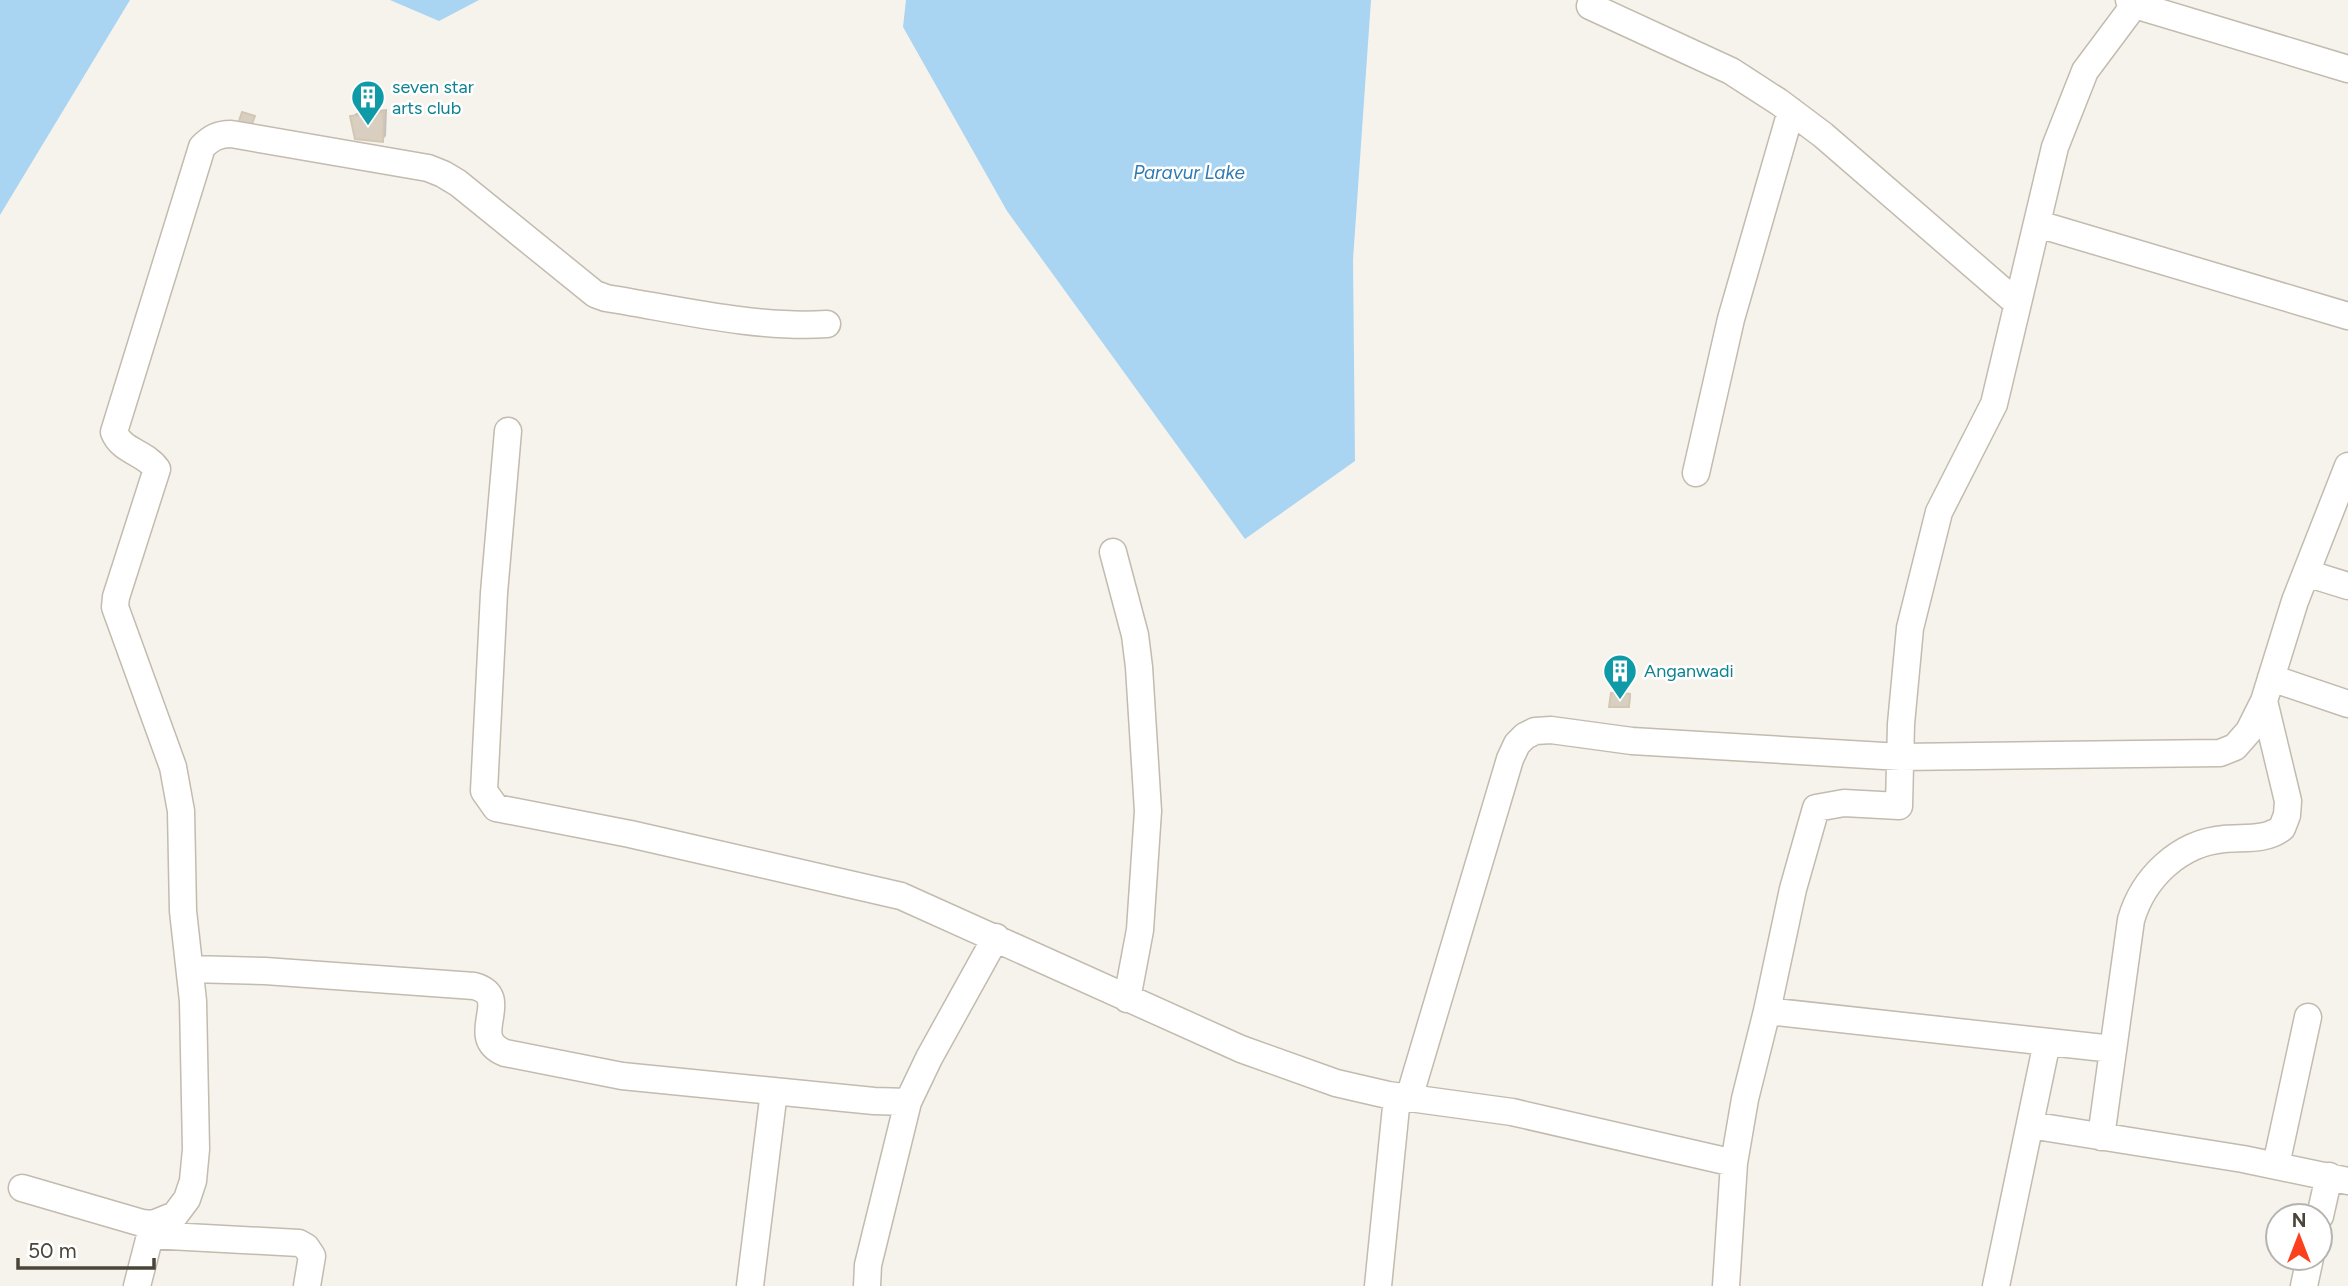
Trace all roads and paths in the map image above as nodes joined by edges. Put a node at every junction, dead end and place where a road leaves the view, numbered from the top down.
1 (2134, 2) edge
2 (1590, 6) dead end
3 (2348, 69) edge
4 (1791, 111) junction
5 (2038, 224) junction
6 (2017, 303) junction
7 (2348, 316) edge
8 (827, 324) dead end
9 (508, 431) dead end
10 (2348, 466) edge
11 (1696, 473) dead end
12 (1113, 552) dead end
13 (2306, 573) junction
14 (2348, 586) edge
15 (2268, 690) junction
16 (2348, 704) edge
17 (1901, 757) junction
18 (996, 937) junction
19 (190, 969) junction
20 (1127, 999) junction
21 (1767, 1012) junction
22 (2308, 1017) dead end
23 (2047, 1042) junction
24 (2113, 1049) junction
25 (774, 1091) junction
26 (1403, 1097) junction
27 (908, 1102) junction
28 (2030, 1125) junction
29 (2101, 1137) junction
30 (1734, 1163) junction
31 (2276, 1165) junction
32 (2338, 1178) edge
33 (22, 1188) dead end
34 (2327, 1202) edge
35 (151, 1229) junction
36 (137, 1286) edge
37 (307, 1286) edge
38 (750, 1286) edge
39 (867, 1286) edge
40 (1378, 1286) edge
41 (1726, 1286) edge
42 (1996, 1286) edge

1 - 3 street
1 - 5 street
2 - 4 street
4 - 6 street
4 - 11 street
5 - 6 street
5 - 7 street
6 - 17 street
8 - 19 street
9 - 18 street
10 - 13 street
12 - 20 street
13 - 14 street
13 - 15 street
15 - 16 street
15 - 17 street
15 - 24 street
17 - 21 street
17 - 26 street
18 - 20 street
18 - 27 street
19 - 25 street
19 - 35 street
20 - 26 street
21 - 23 street
21 - 30 street
22 - 31 street
23 - 24 street
23 - 28 street
24 - 29 street
25 - 27 street
25 - 38 street
26 - 30 street
26 - 40 street
27 - 39 street
28 - 29 street
28 - 42 street
29 - 31 street
30 - 41 street
31 - 32 street
32 - 34 street
33 - 35 street
35 - 36 street
35 - 37 street

